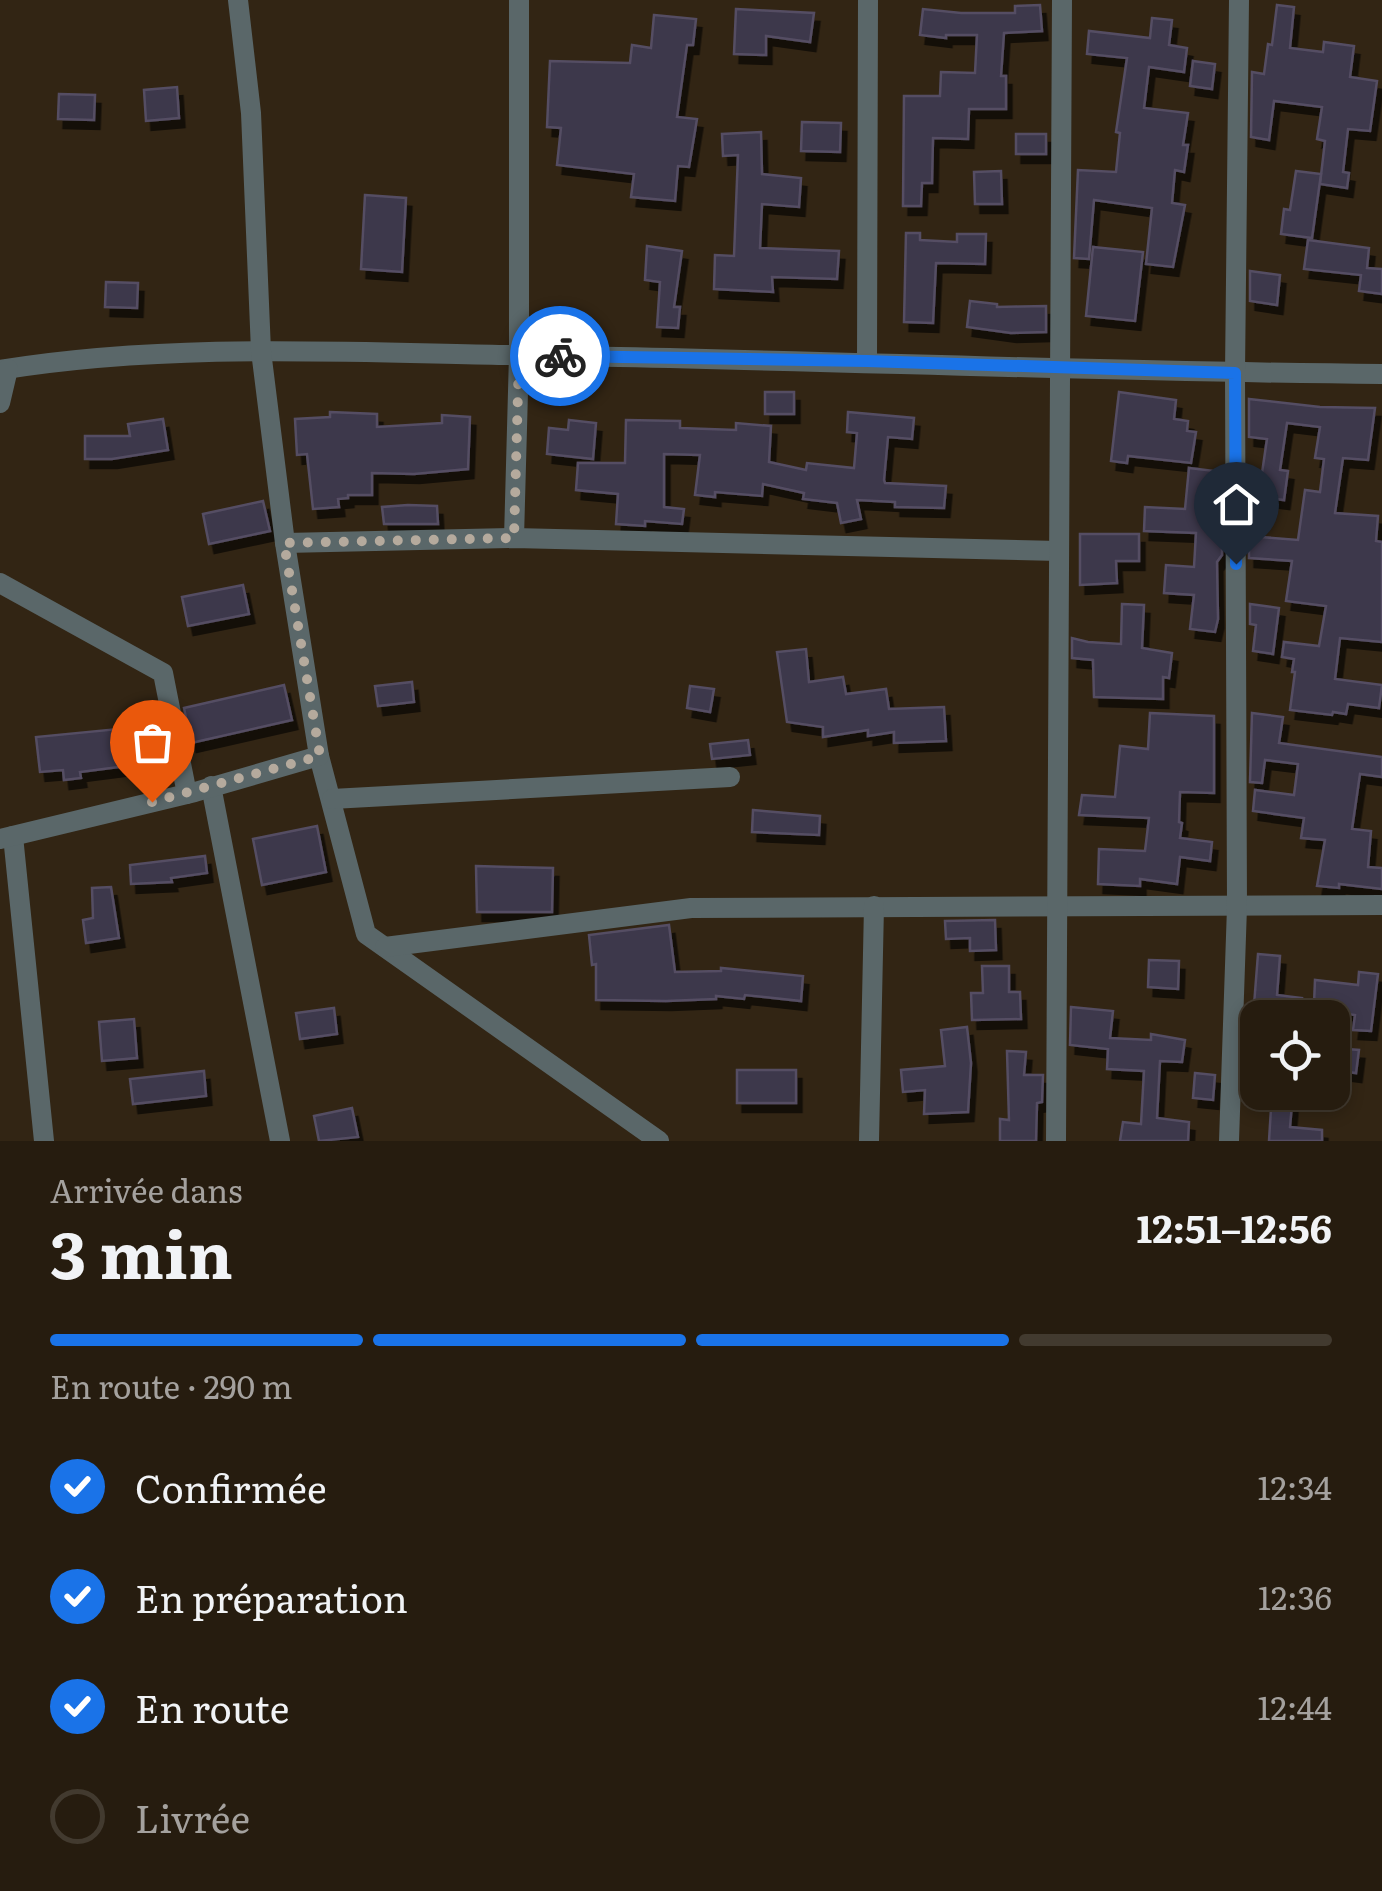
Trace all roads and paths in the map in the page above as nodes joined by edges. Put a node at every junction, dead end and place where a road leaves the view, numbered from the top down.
1 (238, 0) edge
2 (519, 0) edge
3 (868, 0) edge
4 (1062, 0) edge
5 (1239, 0) edge
6 (260, 351) junction
7 (519, 355) junction
8 (867, 361) junction
9 (1060, 367) junction
10 (4, 369) edge
11 (1235, 373) junction
12 (1382, 374) edge
13 (0, 403) edge
14 (514, 538) junction
15 (284, 543) junction
16 (1059, 551) junction
17 (0, 584) edge
18 (320, 756) junction
19 (730, 777) dead end
20 (211, 786) junction
21 (187, 794) junction
22 (332, 799) junction
23 (7, 838) edge
24 (1057, 905) junction
25 (1382, 905) edge
26 (874, 906) junction
27 (1237, 907) junction
28 (385, 947) junction
29 (44, 1141) edge
30 (280, 1141) edge
31 (660, 1141) edge
32 (869, 1141) edge
33 (1056, 1141) edge
34 (1229, 1141) edge

1 - 6 street
2 - 7 street
3 - 8 street
4 - 9 street
5 - 11 street
6 - 7 street
6 - 10 street
6 - 15 street
7 - 8 street
7 - 14 street
8 - 9 street
9 - 11 street
9 - 16 street
10 - 13 street
11 - 12 street
11 - 27 street
14 - 15 street
14 - 16 street
15 - 18 street
16 - 24 street
17 - 21 street
18 - 20 street
18 - 22 street
19 - 22 street
20 - 21 street
20 - 30 street
21 - 23 street
22 - 28 street
23 - 29 street
24 - 26 street
24 - 27 street
24 - 33 street
25 - 27 street
26 - 28 street
26 - 32 street
27 - 34 street
28 - 31 street

